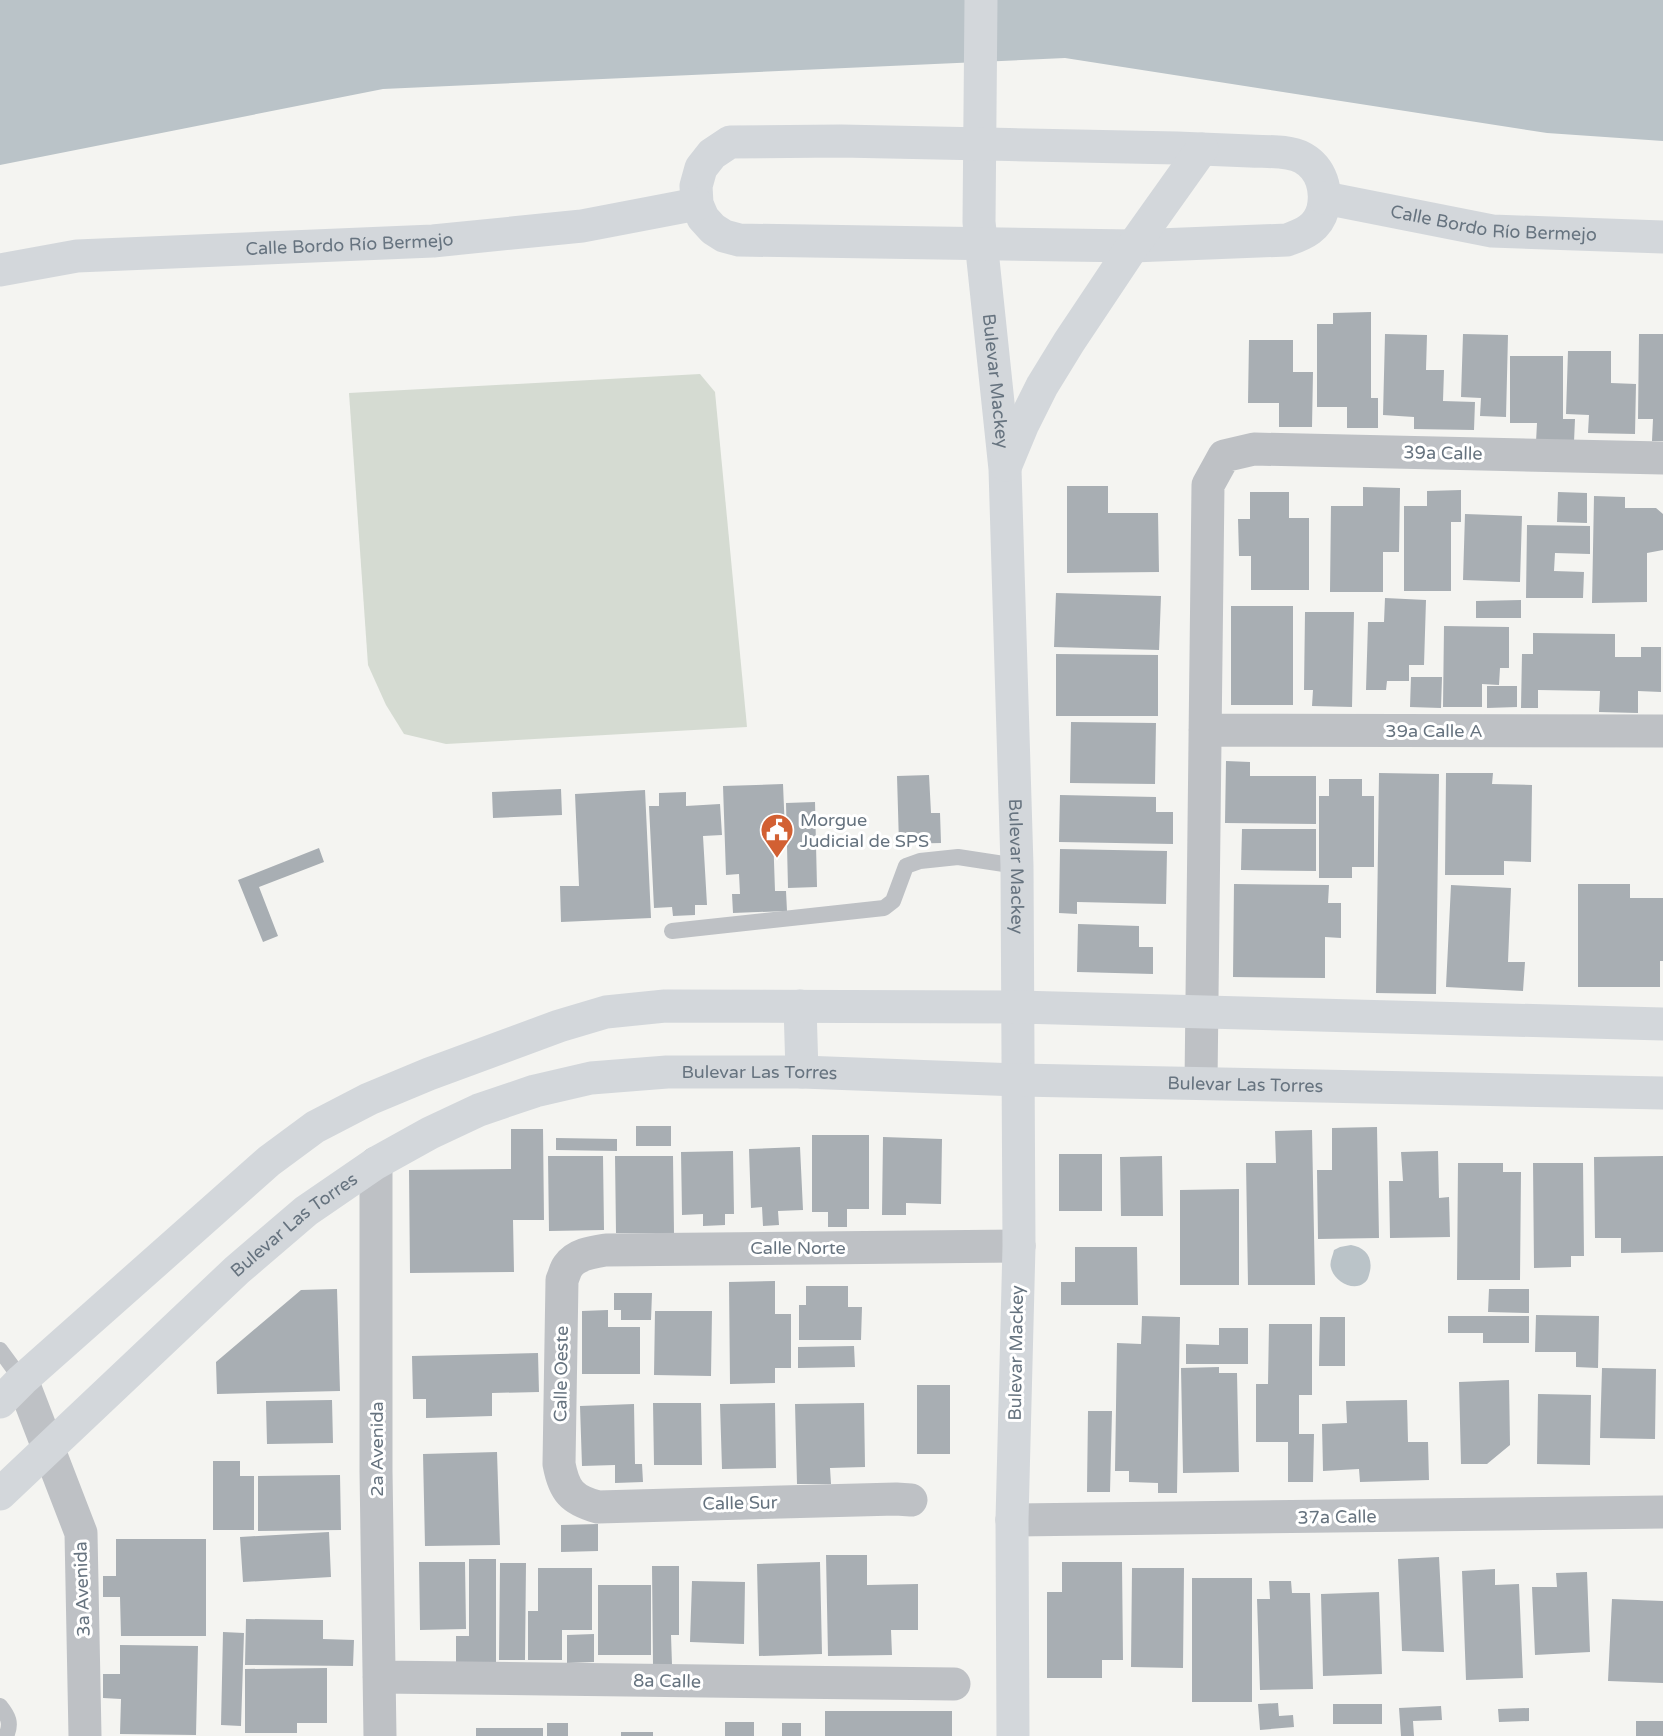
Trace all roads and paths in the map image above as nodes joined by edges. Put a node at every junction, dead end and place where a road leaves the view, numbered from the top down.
1 (981, 0) edge
2 (1202, 148) junction
3 (1325, 198) junction
4 (697, 204) junction
5 (980, 231) junction
6 (1663, 237) edge
7 (1133, 246) junction
8 (0, 270) edge
9 (1663, 458) edge
10 (1005, 469) junction
11 (1205, 730) junction
12 (1663, 732) edge
13 (1017, 866) junction
14 (672, 931) dead end
15 (800, 1006) junction
16 (1018, 1007) junction
17 (1201, 1011) junction
18 (1663, 1024) edge
19 (802, 1071) junction
20 (1019, 1080) junction
21 (1201, 1083) junction
22 (1663, 1093) edge
23 (376, 1163) junction
24 (1019, 1246) junction
25 (579, 1257) joint
26 (0, 1350) edge
27 (11, 1391) edge
28 (48, 1447) junction
29 (0, 1494) edge
30 (572, 1494) joint
31 (911, 1500) dead end
32 (1663, 1512) edge
33 (1012, 1520) junction
34 (379, 1677) junction
35 (954, 1684) dead end
36 (0, 1706) edge
37 (6, 1736) edge
38 (85, 1736) edge
39 (380, 1736) edge
40 (1013, 1736) edge

1 - 5 main road, Bulevar Mackey
2 - 3 main road
2 - 4 main road
2 - 7 main road
3 - 6 main road, Calle Bordo Río Bermejo
3 - 7 main road
4 - 5 main road
4 - 8 main road, Calle Bordo Río Bermejo
5 - 7 main road
5 - 10 main road, Bulevar Mackey
7 - 10 main road
9 - 11 street, 39a Calle
10 - 13 main road, Bulevar Mackey
11 - 12 street, 39a Calle A
11 - 17 street
13 - 14 lane
13 - 16 main road, Bulevar Mackey
15 - 16 main road
15 - 19 main road
15 - 27 main road
16 - 17 main road
16 - 20 main road, Bulevar Mackey
17 - 18 main road
17 - 21 street
19 - 20 main road, Bulevar Las Torres
19 - 23 main road, Bulevar Las Torres
20 - 21 main road, Bulevar Las Torres
20 - 24 main road, Bulevar Mackey
21 - 22 main road, Bulevar Las Torres
23 - 28 main road, Bulevar Las Torres
23 - 34 street, 2a Avenida
24 - 25 street, Calle Norte
24 - 33 main road, Bulevar Mackey
25 - 30 street, Calle Oeste
26 - 27 lane
27 - 28 street, 3a Avenida
28 - 29 main road, Bulevar Las Torres
28 - 38 street, 3a Avenida
30 - 31 street, Calle Sur
32 - 33 street, 37a Calle
33 - 40 main road, Bulevar Mackey
34 - 35 street, 8a Calle
34 - 39 street, 2a Avenida
36 - 37 lane

